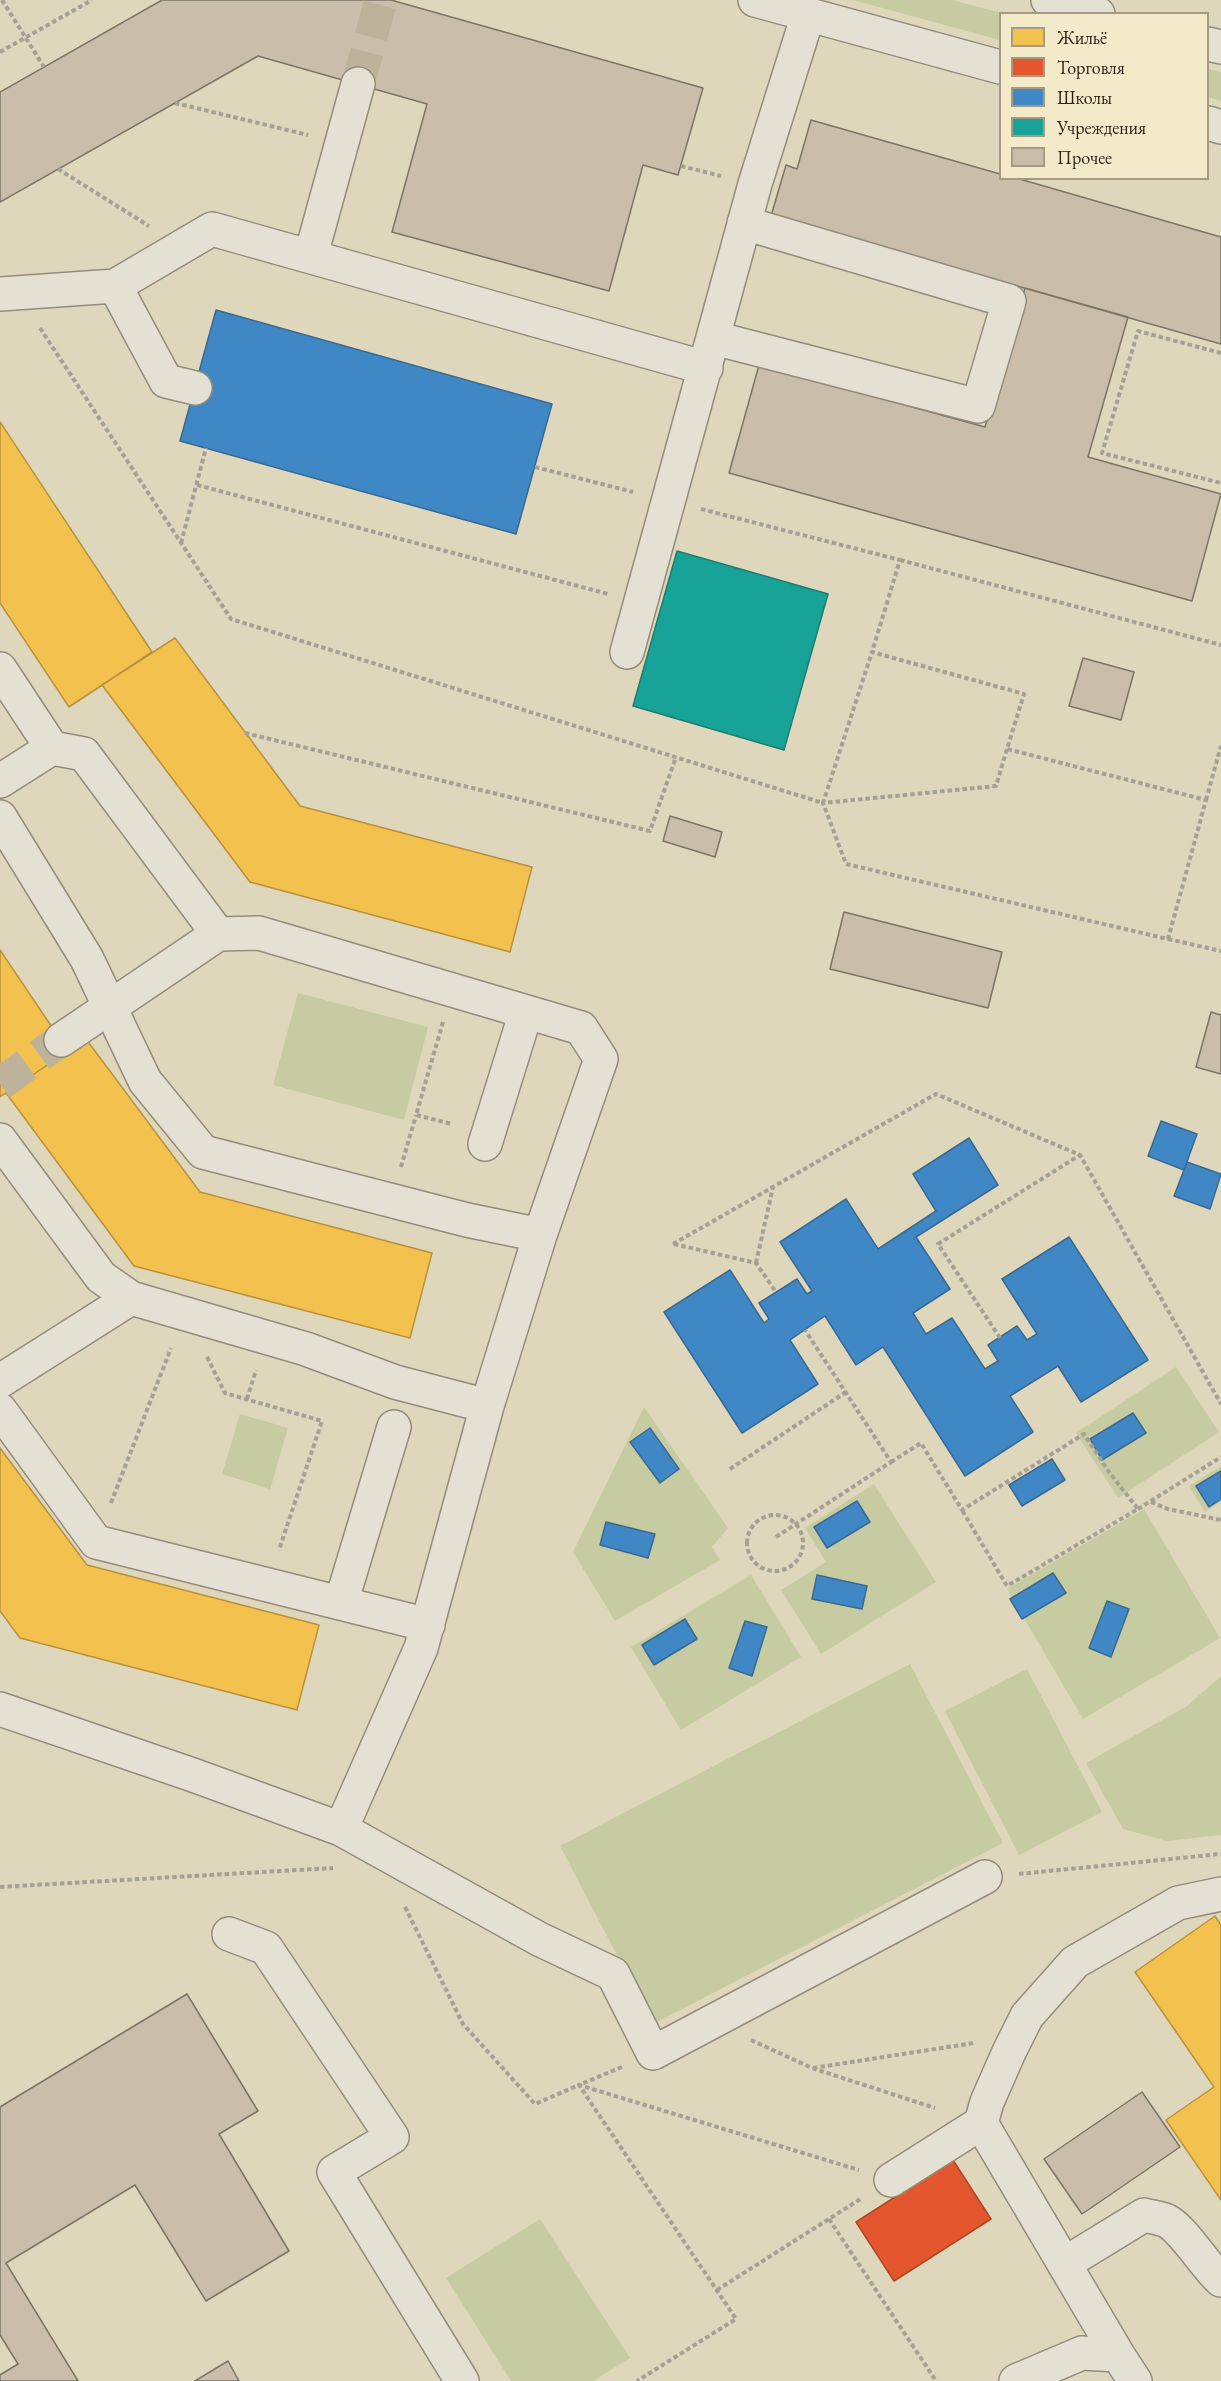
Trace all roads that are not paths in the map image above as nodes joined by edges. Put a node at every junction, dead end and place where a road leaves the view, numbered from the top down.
1 (755, 0) edge
2 (1048, 0) edge
3 (1091, 12) edge
4 (808, 15) junction
5 (999, 67) edge
6 (358, 84) tunnel mouth
7 (744, 223) junction
8 (311, 255) junction
9 (115, 286) junction
10 (8, 293) edge
11 (710, 353) junction
12 (195, 388) dead end
13 (627, 651) dead end
14 (0, 669) edge
15 (52, 748) junction
16 (0, 781) edge
17 (0, 817) edge
18 (218, 934) junction
19 (110, 1006) junction
20 (526, 1012) junction
21 (61, 1040) tunnel mouth
22 (0, 1140) edge
23 (485, 1144) dead end
24 (540, 1235) junction
25 (130, 1298) junction
26 (0, 1381) edge
27 (487, 1406) junction
28 (0, 1410) edge
29 (394, 1427) dead end
30 (341, 1603) junction
31 (428, 1625) junction
32 (0, 1709) edge
33 (341, 1829) junction
34 (985, 1877) road end
35 (1221, 1894) edge
36 (229, 1934) dead end
37 (981, 2123) junction
38 (891, 2180) road end
39 (1064, 2264) junction
40 (1221, 2280) edge
41 (1126, 2368) edge
42 (462, 2381) edge
43 (1016, 2381) edge

1 - 4 street
2 - 3 street
4 - 5 street
4 - 7 street
6 - 8 street
7 - 11 street
7 - 11 street
8 - 9 street
8 - 11 street
9 - 10 street
9 - 12 street
11 - 13 street
14 - 15 street
15 - 16 street
15 - 18 street
17 - 19 street
18 - 19 street
18 - 20 street
19 - 21 street
19 - 24 street
20 - 23 street
20 - 24 street
22 - 25 street
24 - 27 street
25 - 26 street
25 - 27 street
27 - 31 street
28 - 30 street
29 - 30 street
30 - 31 street
31 - 33 street
32 - 33 street
33 - 34 street
35 - 37 street
36 - 42 street
37 - 38 street
37 - 39 street
39 - 40 street
39 - 41 street
41 - 43 street

